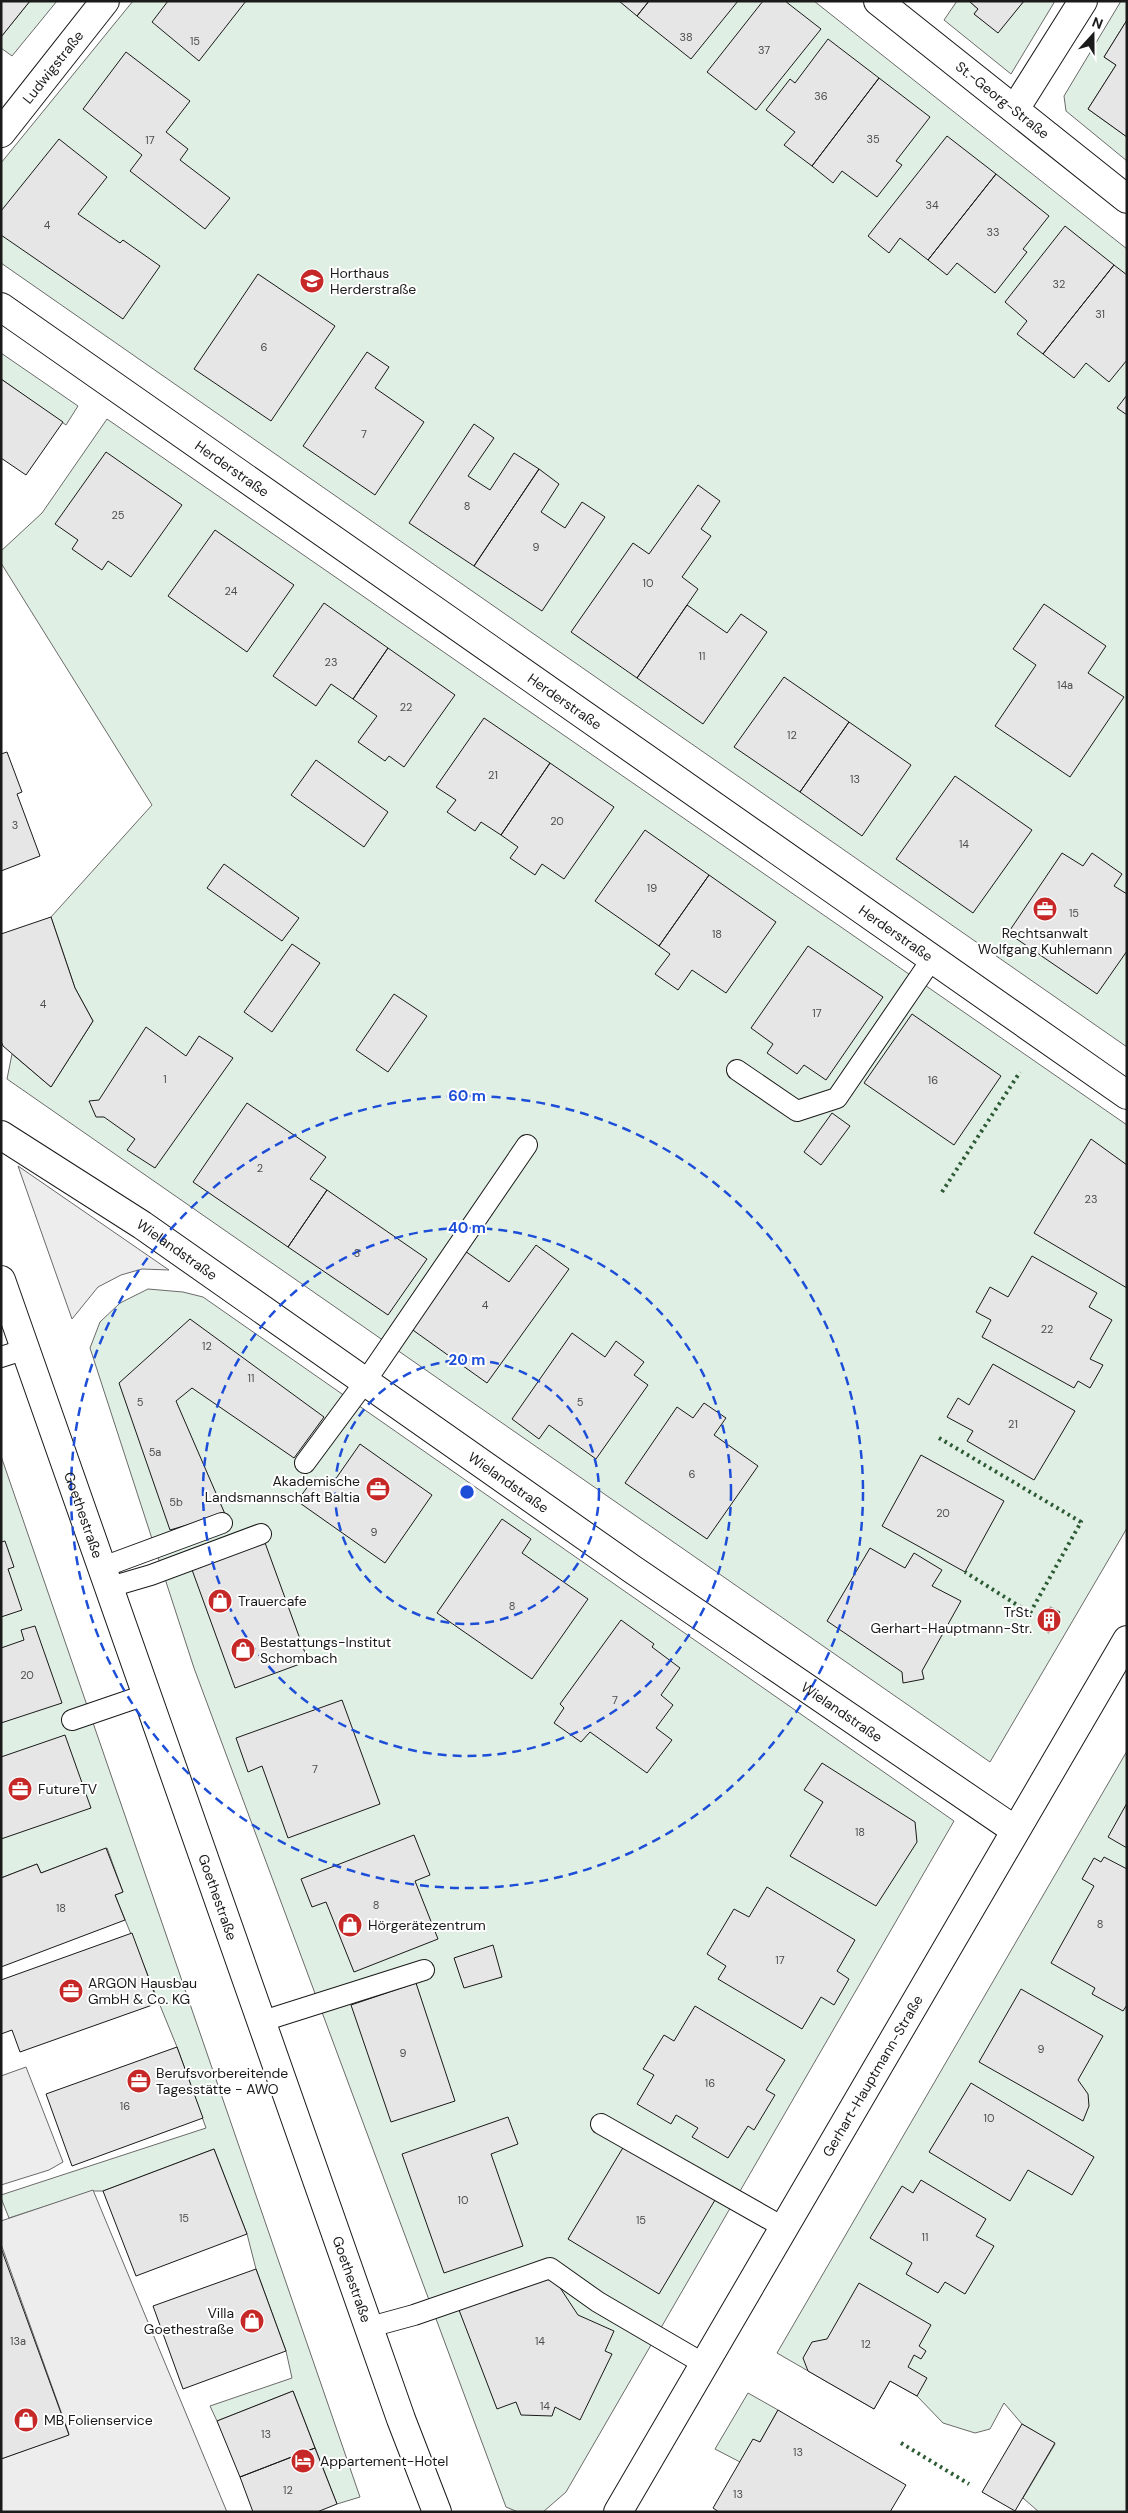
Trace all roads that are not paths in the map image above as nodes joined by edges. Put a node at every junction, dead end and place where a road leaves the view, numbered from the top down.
1 (105, 1) edge
2 (878, 1) edge
3 (1083, 1) edge
4 (1014, 109) junction
5 (1, 133) edge
6 (1127, 199) edge
7 (1, 307) edge
8 (932, 959) junction
9 (738, 1070) dead end
10 (1127, 1095) edge
11 (1, 1135) edge
12 (527, 1145) dead end
13 (1, 1280) edge
14 (14, 1353) edge
15 (365, 1382) junction
16 (305, 1463) dead end
17 (222, 1523) dead end
18 (261, 1534) dead end
19 (106, 1577) junction
20 (1127, 1640) edge
21 (148, 1694) junction
22 (72, 1720) dead end
23 (1015, 1830) junction
24 (424, 1970) dead end
25 (263, 2021) junction
26 (601, 2124) dead end
27 (783, 2227) junction
28 (370, 2327) junction
29 (704, 2364) junction
30 (437, 2512) edge
31 (618, 2512) edge

1 - 5 street, Ludwigstraße
2 - 4 street, St.-Georg-Straße
3 - 4 street
4 - 6 street, St.-Georg-Straße
7 - 8 street, Herderstraße
8 - 9 lane
8 - 10 street, Herderstraße
11 - 15 street, Wielandstraße
12 - 15 lane
13 - 14 street, Goethestraße
14 - 19 street, Goethestraße
15 - 16 lane
15 - 23 street, Wielandstraße
17 - 19 lane
18 - 19 lane
19 - 21 street, Goethestraße
20 - 23 street, Gerhart-Hauptmann-Straße
21 - 22 lane
21 - 25 street, Goethestraße
23 - 27 street, Gerhart-Hauptmann-Straße
24 - 25 lane
25 - 28 street, Goethestraße
26 - 27 lane
27 - 29 street, Gerhart-Hauptmann-Straße
28 - 29 lane
28 - 30 street, Goethestraße
29 - 31 street, Gerhart-Hauptmann-Straße

